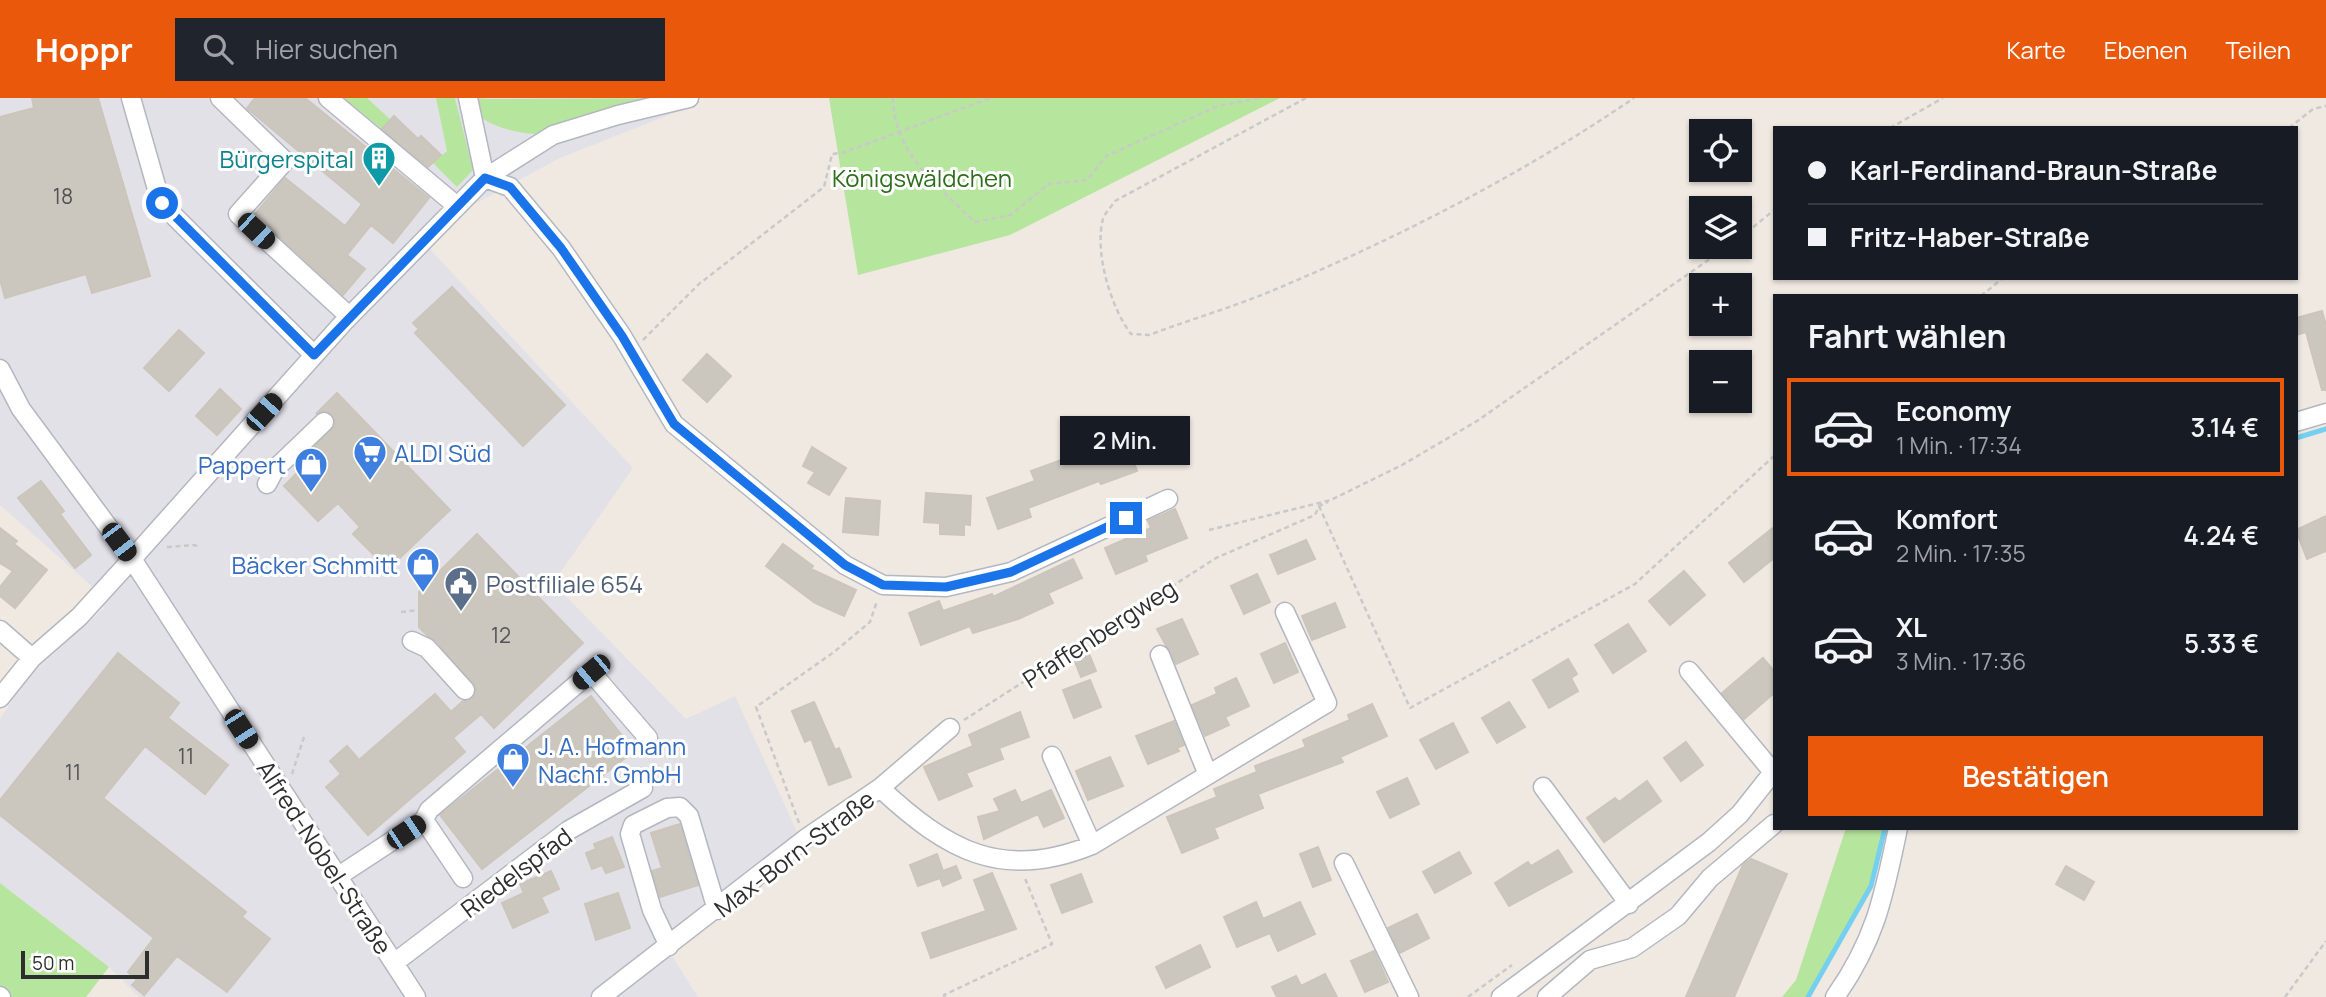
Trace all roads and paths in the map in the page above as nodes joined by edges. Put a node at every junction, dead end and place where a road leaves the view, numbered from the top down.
1 (131, 98) edge
2 (220, 98) edge
3 (328, 98) edge
4 (468, 98) edge
5 (689, 98) edge
6 (893, 98) edge
7 (990, 98) edge
8 (1259, 98) edge
9 (1306, 98) edge
10 (1634, 98) edge
11 (1942, 98) edge
12 (2326, 106) edge
13 (1893, 126) edge
14 (2292, 126) edge
15 (898, 132) junction
16 (485, 178) junction
17 (457, 206) junction
18 (1773, 211) edge
19 (1752, 228) edge
20 (1710, 259) edge
21 (2001, 280) edge
22 (1983, 294) edge
23 (349, 316) junction
24 (631, 352) junction
25 (314, 355) junction
26 (0, 369) edge
27 (2326, 413) edge
28 (2298, 421) edge
29 (324, 422) dead end
30 (1773, 457) edge
31 (267, 484) dead end
32 (1168, 499) dead end
33 (1331, 500) junction
34 (1319, 506) junction
35 (1209, 530) dead end
36 (146, 544) junction
37 (200, 548) dead end
38 (132, 559) junction
39 (378, 559) dead end
40 (371, 570) dead end
41 (883, 585) junction
42 (419, 610) dead end
43 (401, 612) dead end
44 (1285, 612) dead end
45 (0, 630) edge
46 (412, 641) dead end
47 (1160, 655) dead end
48 (32, 658) junction
49 (1689, 671) dead end
50 (465, 690) dead end
51 (0, 698) edge
52 (950, 728) joint
53 (304, 737) dead end
54 (648, 738) dead end
55 (1052, 756) dead end
56 (1773, 770) edge
57 (1773, 772) edge
58 (1208, 775) junction
59 (1544, 787) dead end
60 (643, 788) dead end
61 (880, 788) junction
62 (285, 796) junction
63 (424, 820) junction
64 (1773, 825) edge
65 (1898, 830) edge
66 (806, 839) junction
67 (1092, 845) junction
68 (1019, 863) junction
69 (1345, 863) dead end
70 (337, 877) junction
71 (463, 878) dead end
72 (1629, 904) junction
73 (718, 910) junction
74 (2326, 941) edge
75 (669, 946) junction
76 (394, 963) junction
77 (416, 997) edge
78 (601, 997) edge
79 (945, 997) edge
80 (1409, 997) edge
81 (1501, 997) edge
82 (1546, 997) edge
83 (1835, 997) edge
84 (2285, 997) edge

1 - 25 street
2 - 23 street
3 - 17 street
4 - 16 street
5 - 16 street
6 - 15 path
7 - 15 path
8 - 15 path
9 - 10 path
11 - 13 path
12 - 14 path
15 - 24 path
16 - 17 street
16 - 24 street
17 - 23 street
18 - 19 path
20 - 33 path
21 - 22 path
23 - 25 street
24 - 41 street
25 - 36 street
26 - 38 street, Alfred-Nobel-Straße
27 - 28 street
29 - 31 street
30 - 34 path
32 - 41 street
33 - 34 path, Pfaffenbergweg
33 - 35 path
34 - 52 path, Pfaffenbergweg
36 - 37 path
36 - 38 street
38 - 48 street
38 - 62 street, Alfred-Nobel-Straße
39 - 40 path
41 - 66 path
42 - 43 path
44 - 58 street, Max-Born-Straße
45 - 48 street
46 - 50 street
47 - 58 street
48 - 51 street
49 - 56 street
52 - 61 street
53 - 62 path
54 - 63 street
55 - 67 street
57 - 72 street
58 - 67 street, Max-Born-Straße
59 - 72 street
60 - 76 street, Riedelspfad
61 - 66 street, Max-Born-Straße
61 - 68 street, Max-Born-Straße
62 - 70 street, Alfred-Nobel-Straße
63 - 70 street
63 - 71 street
64 - 82 street
65 - 83 street
66 - 73 street, Max-Born-Straße
67 - 68 street, Max-Born-Straße
68 - 79 path
69 - 80 street
70 - 76 street, Alfred-Nobel-Straße
72 - 81 street
73 - 75 street, Max-Born-Straße
73 - 75 street
74 - 84 path
75 - 78 street, Max-Born-Straße
76 - 77 street, Alfred-Nobel-Straße

